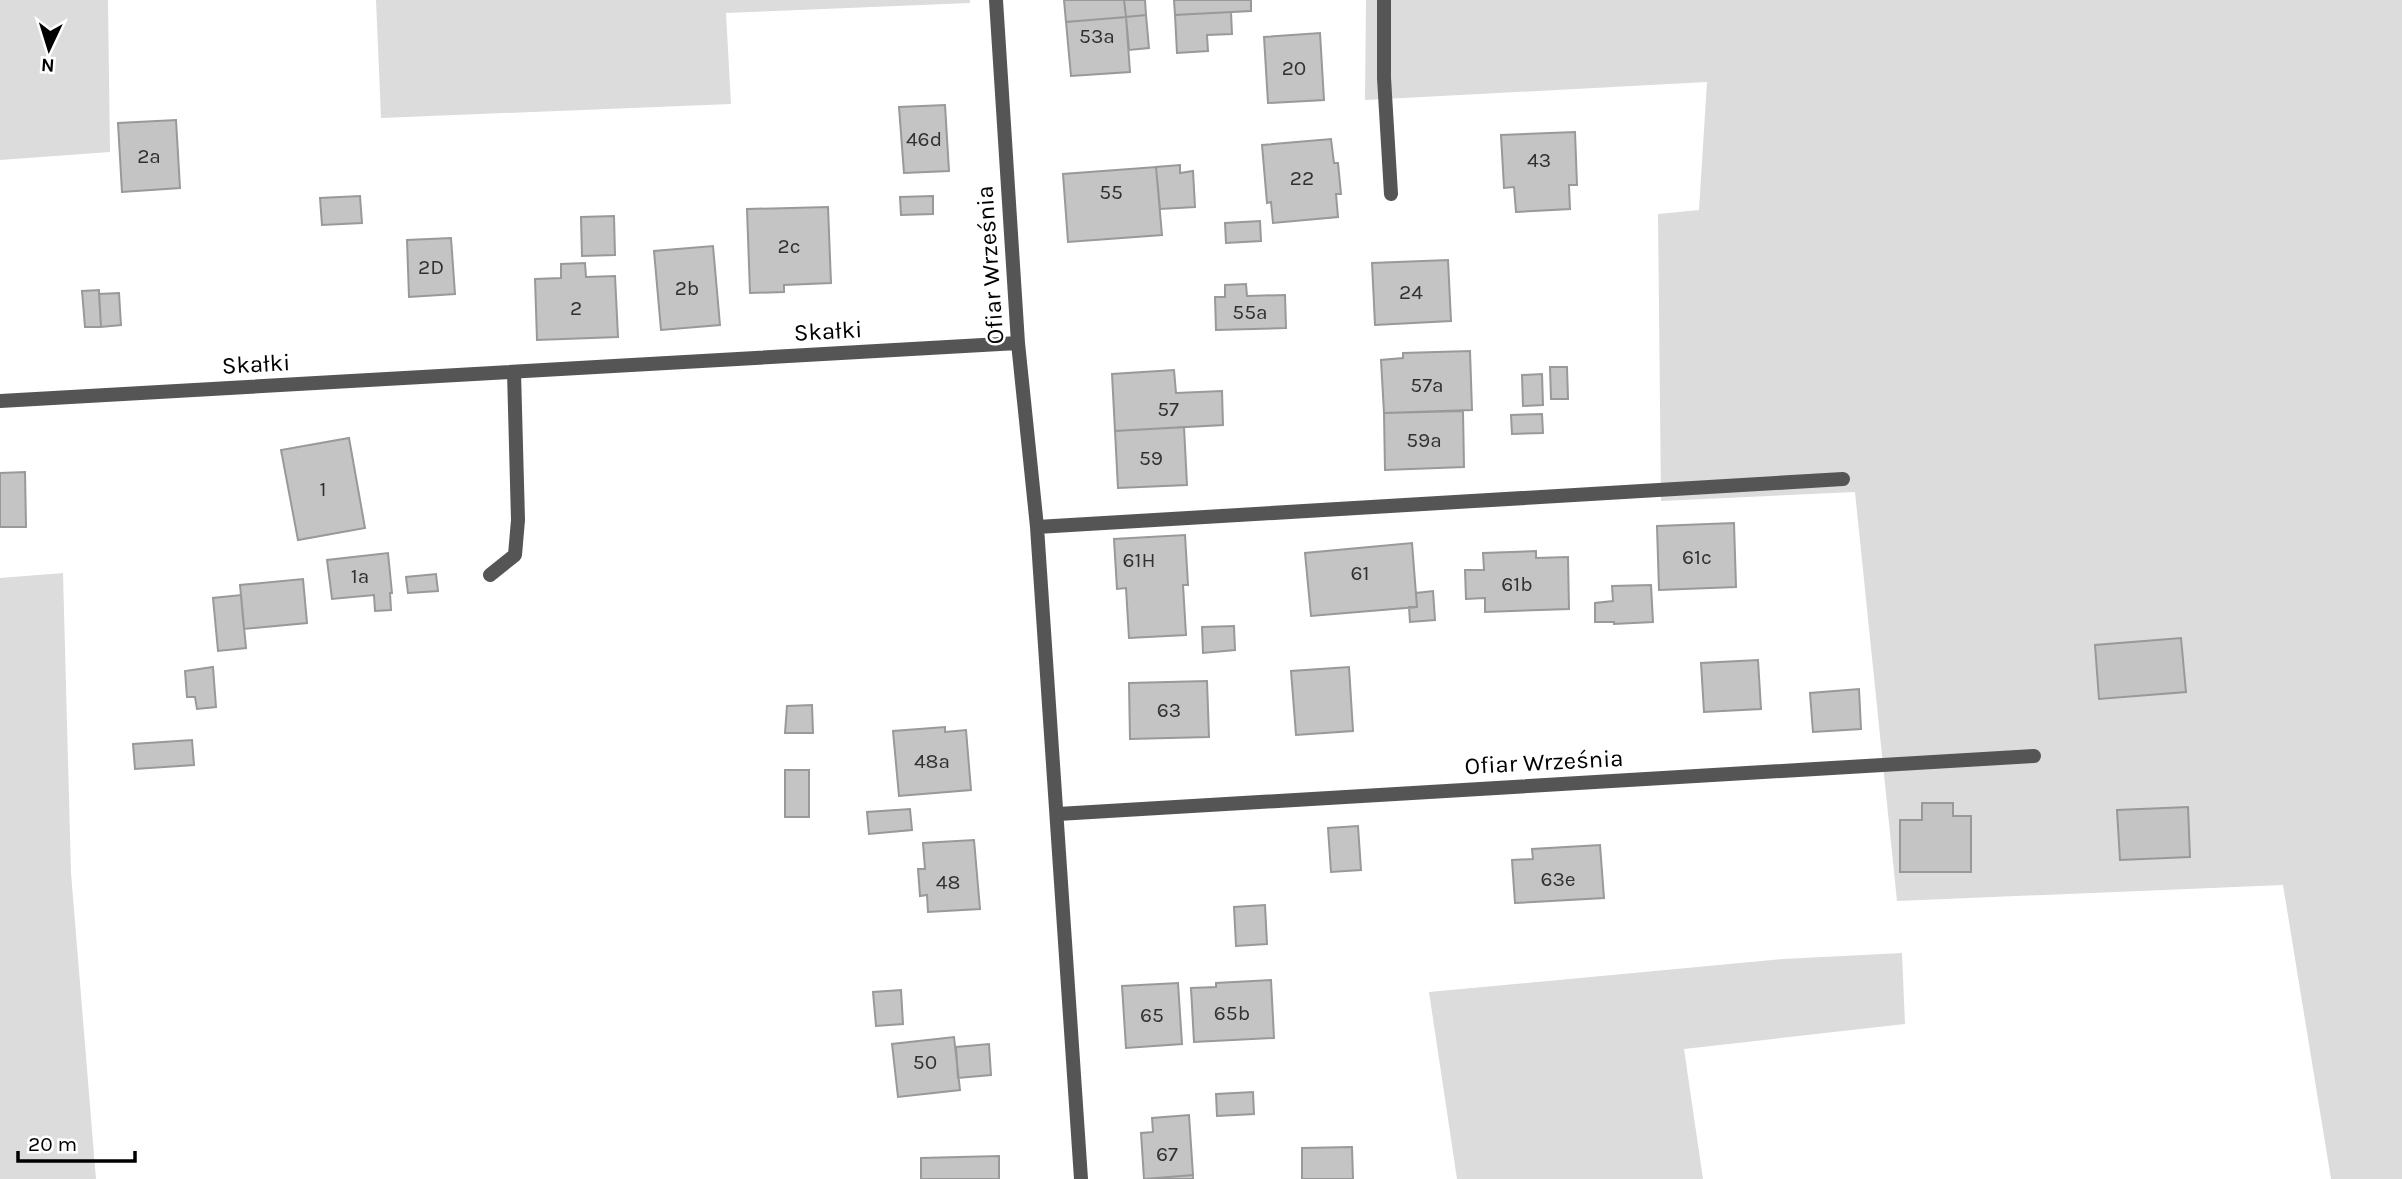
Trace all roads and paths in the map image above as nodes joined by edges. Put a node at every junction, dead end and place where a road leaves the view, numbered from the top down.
1 (996, 0) edge
2 (1384, 0) edge
3 (1391, 194) dead end
4 (1018, 343) junction
5 (514, 372) junction
6 (0, 401) edge
7 (1843, 479) dead end
8 (1037, 527) junction
9 (490, 575) dead end
10 (2034, 756) dead end
11 (1058, 814) junction
12 (1081, 1179) edge

1 - 4 street, Ofiar Września
2 - 3 street
4 - 5 street, Skałki
4 - 8 street, Ofiar Września
5 - 6 street, Skałki
5 - 9 street
7 - 8 street
8 - 11 street, Ofiar Września
10 - 11 street, Ofiar Września
11 - 12 street, Ofiar Września

